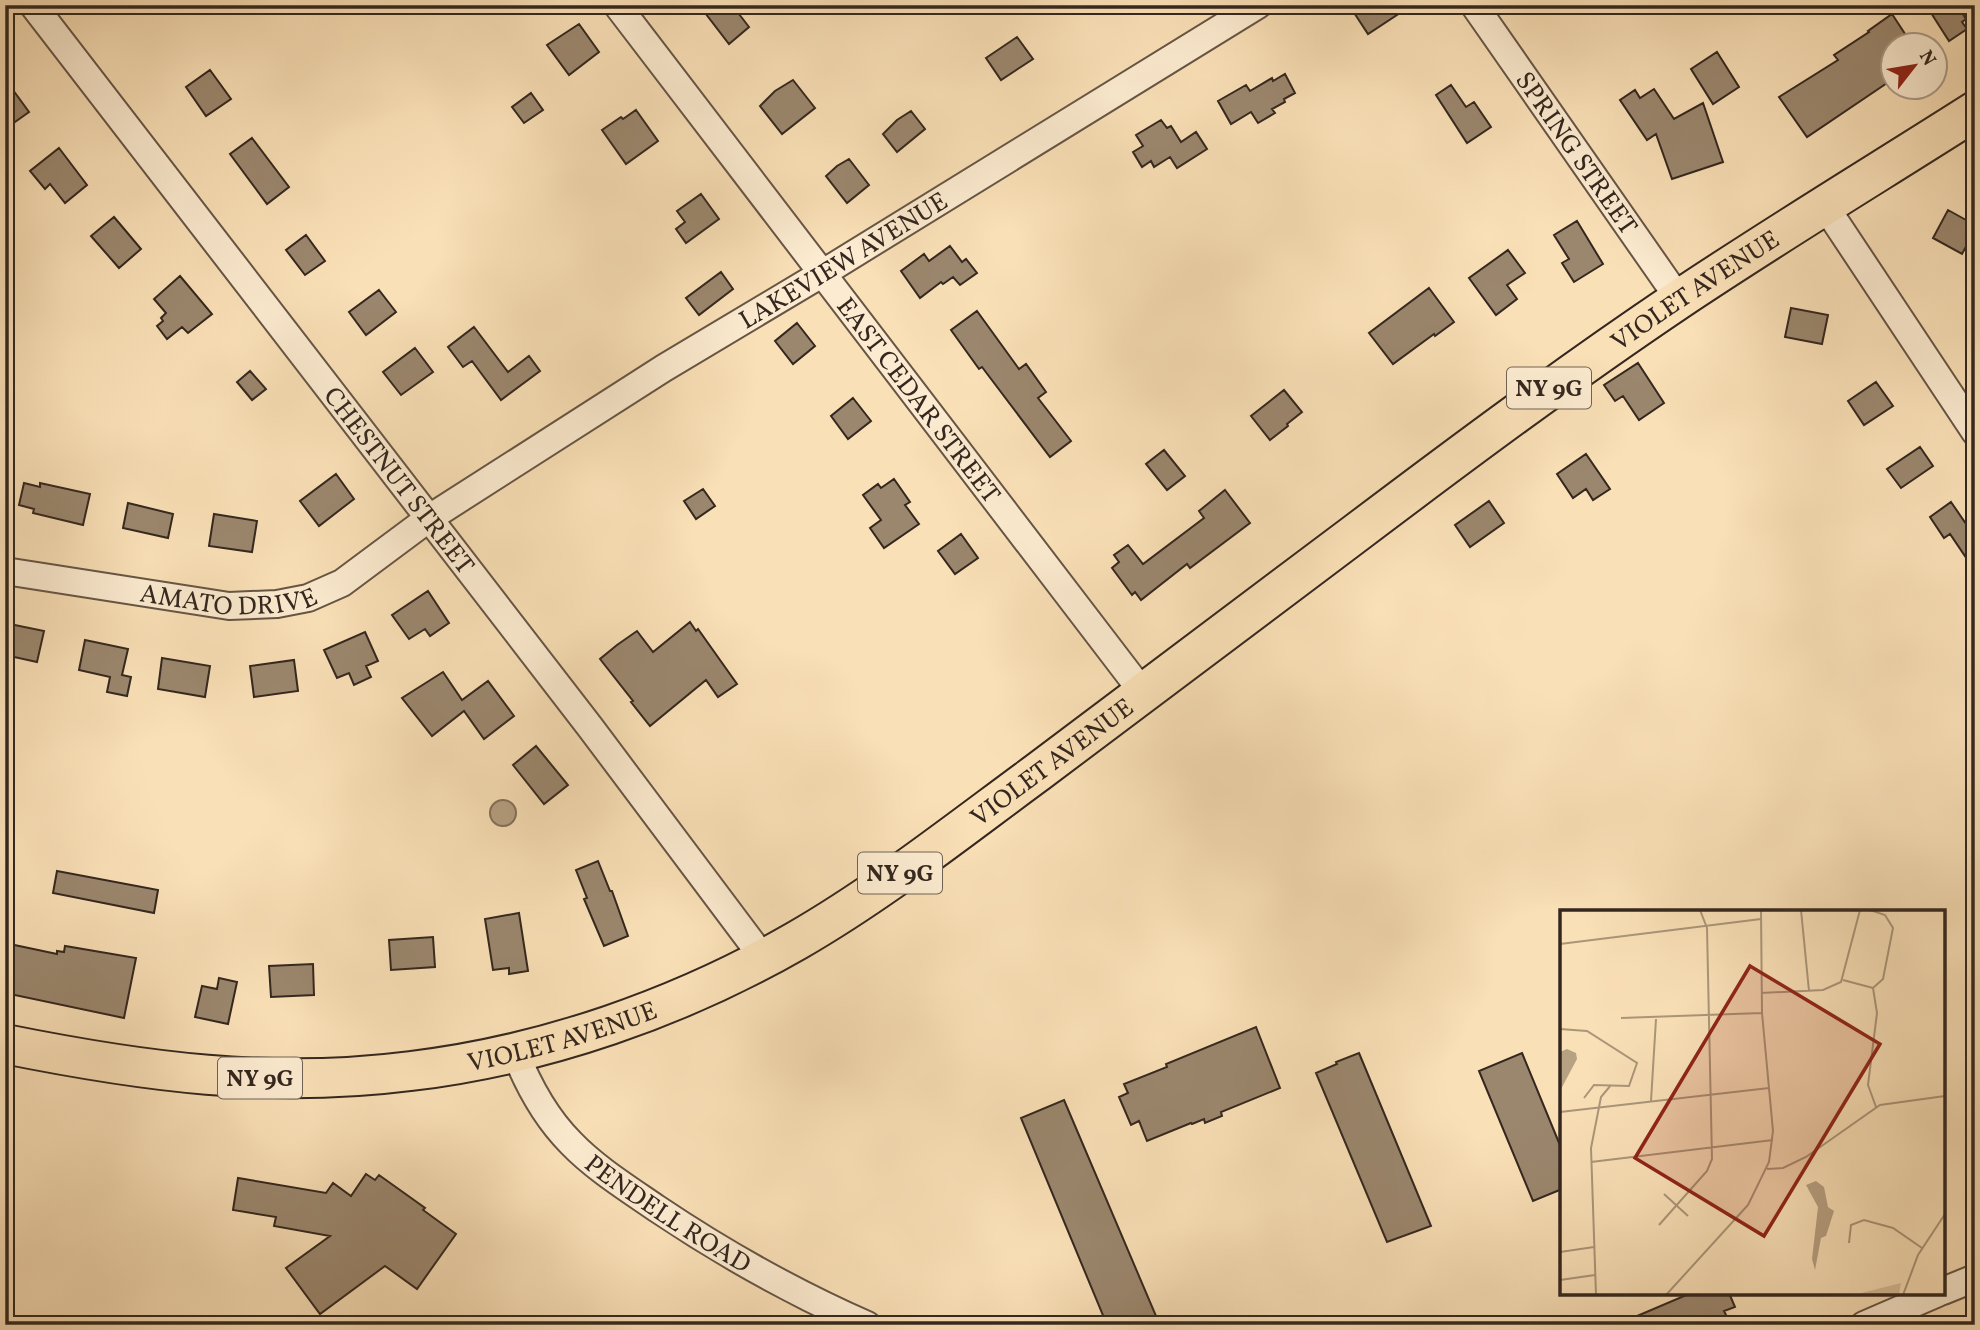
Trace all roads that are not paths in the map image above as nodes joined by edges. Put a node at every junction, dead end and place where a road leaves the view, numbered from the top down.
1 (33, 5) edge
2 (617, 5) edge
3 (1258, 5) edge
4 (1474, 5) edge
5 (1975, 111) edge
6 (1825, 206) junction
7 (822, 273) junction
8 (1679, 299) junction
9 (1975, 432) edge
10 (428, 519) junction
11 (5, 571) edge
12 (1144, 694) junction
13 (764, 958) junction
14 (5, 1044) edge
15 (515, 1052) junction
16 (1975, 1278) edge
17 (1945, 1290) edge
18 (1933, 1295) edge
19 (867, 1325) edge
20 (1864, 1325) edge

1 - 10 street, CHESTNUT STREET
2 - 7 street, EAST CEDAR STREET
3 - 7 street, LAKEVIEW AVENUE
4 - 8 street, SPRING STREET
5 - 6 main road, VIOLET AVENUE / NY 9G
6 - 8 main road, VIOLET AVENUE / NY 9G
6 - 9 street
7 - 10 street, LAKEVIEW AVENUE
7 - 12 street, EAST CEDAR STREET
8 - 12 main road, VIOLET AVENUE / NY 9G
10 - 11 street, AMATO DRIVE
10 - 13 street, CHESTNUT STREET
12 - 13 main road, VIOLET AVENUE / NY 9G
13 - 15 main road, VIOLET AVENUE / NY 9G
14 - 15 main road, VIOLET AVENUE / NY 9G
15 - 19 street, PENDELL ROAD
16 - 17 street
18 - 20 street

